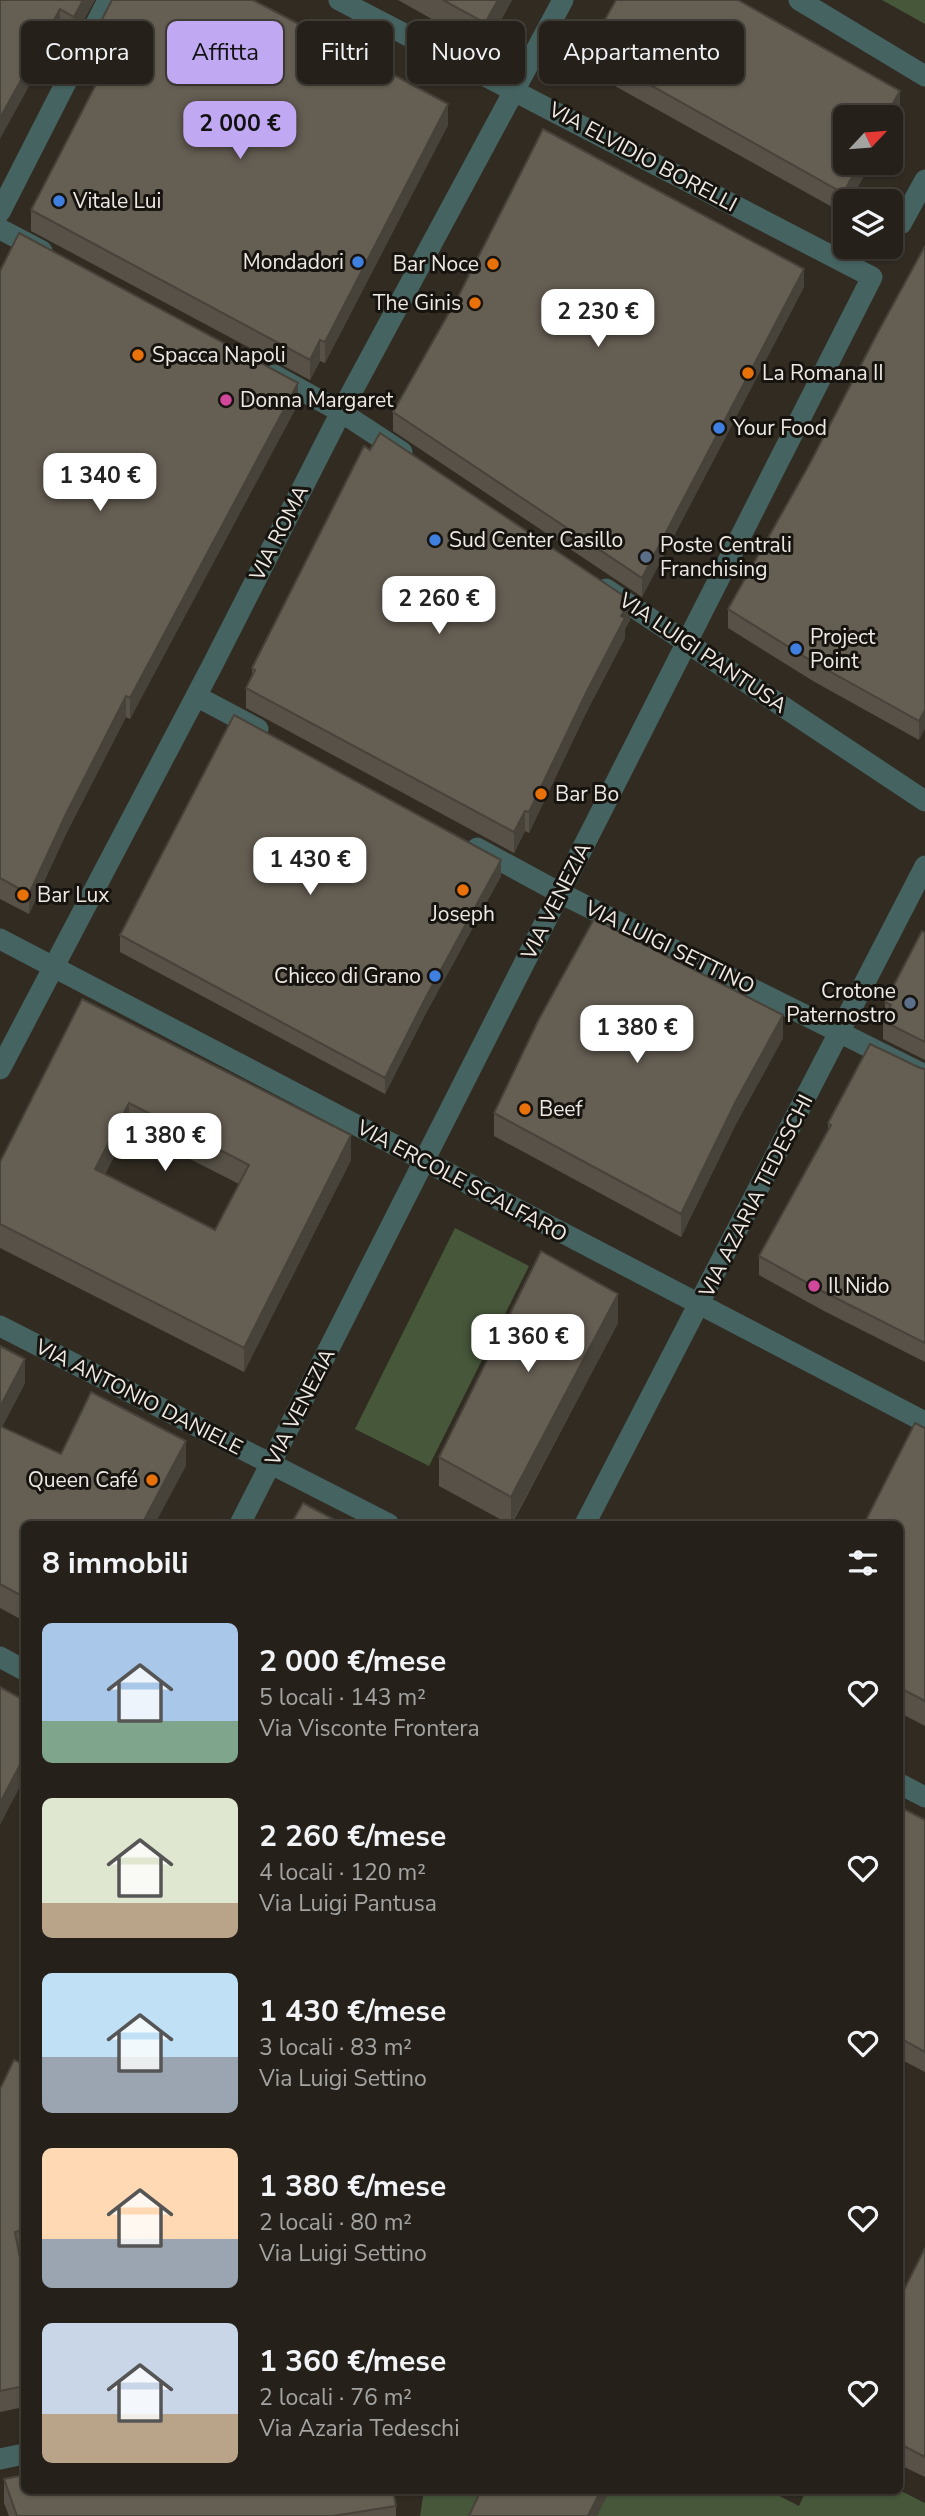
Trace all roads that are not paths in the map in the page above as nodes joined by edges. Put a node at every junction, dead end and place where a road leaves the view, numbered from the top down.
1 (108, 0) edge
2 (339, 0) edge
3 (563, 0) edge
4 (799, 0) edge
5 (925, 76) edge
6 (514, 90) junction
7 (925, 180) edge
8 (0, 212) edge
9 (903, 220) edge
10 (0, 229) edge
11 (61, 262) edge
12 (872, 277) joint
13 (258, 367) edge
14 (341, 412) junction
15 (421, 465) edge
16 (593, 581) edge
17 (685, 642) junction
18 (196, 696) junction
19 (282, 741) edge
20 (925, 801) edge
21 (464, 840) edge
22 (925, 866) edge
23 (560, 892) junction
24 (0, 939) edge
25 (53, 967) junction
26 (841, 1031) junction
27 (0, 1069) edge
28 (925, 1075) edge
29 (426, 1161) junction
30 (700, 1306) junction
31 (0, 1326) edge
32 (925, 1422) edge
33 (271, 1464) junction
34 (242, 1521) edge
35 (383, 1521) edge
36 (587, 1521) edge
37 (0, 1657) edge
38 (21, 1668) edge
39 (903, 1786) edge
40 (925, 1797) edge
41 (21, 2455) edge
42 (0, 2459) edge

1 - 8 street
2 - 6 street, VIA ELVIDIO BORELLI
3 - 6 street, VIA ROMA
4 - 5 street
6 - 12 street, VIA ELVIDIO BORELLI
6 - 14 street, VIA ROMA
7 - 9 street
10 - 11 street
12 - 17 street, VIA VENEZIA
13 - 14 street
14 - 15 street
14 - 18 street, VIA ROMA
16 - 17 street, VIA LUIGI PANTUSA
17 - 20 street, VIA LUIGI PANTUSA
17 - 23 street, VIA VENEZIA
18 - 19 street
18 - 25 street, VIA ROMA
21 - 23 street, VIA LUIGI SETTINO
22 - 26 street, VIA AZARIA TEDESCHI
23 - 26 street, VIA LUIGI SETTINO
23 - 29 street, VIA VENEZIA
24 - 25 street, VIA ERCOLE SCALFARO
25 - 27 street, VIA ROMA
25 - 29 street, VIA ERCOLE SCALFARO
26 - 28 street, VIA LUIGI SETTINO
26 - 30 street, VIA AZARIA TEDESCHI
29 - 30 street, VIA ERCOLE SCALFARO
29 - 33 street, VIA VENEZIA
30 - 32 street, VIA ERCOLE SCALFARO
30 - 36 street, VIA AZARIA TEDESCHI
31 - 33 street, VIA ANTONIO DANIELE
33 - 34 street, VIA VENEZIA
33 - 35 street, VIA ANTONIO DANIELE
37 - 38 street
39 - 40 street
41 - 42 street

